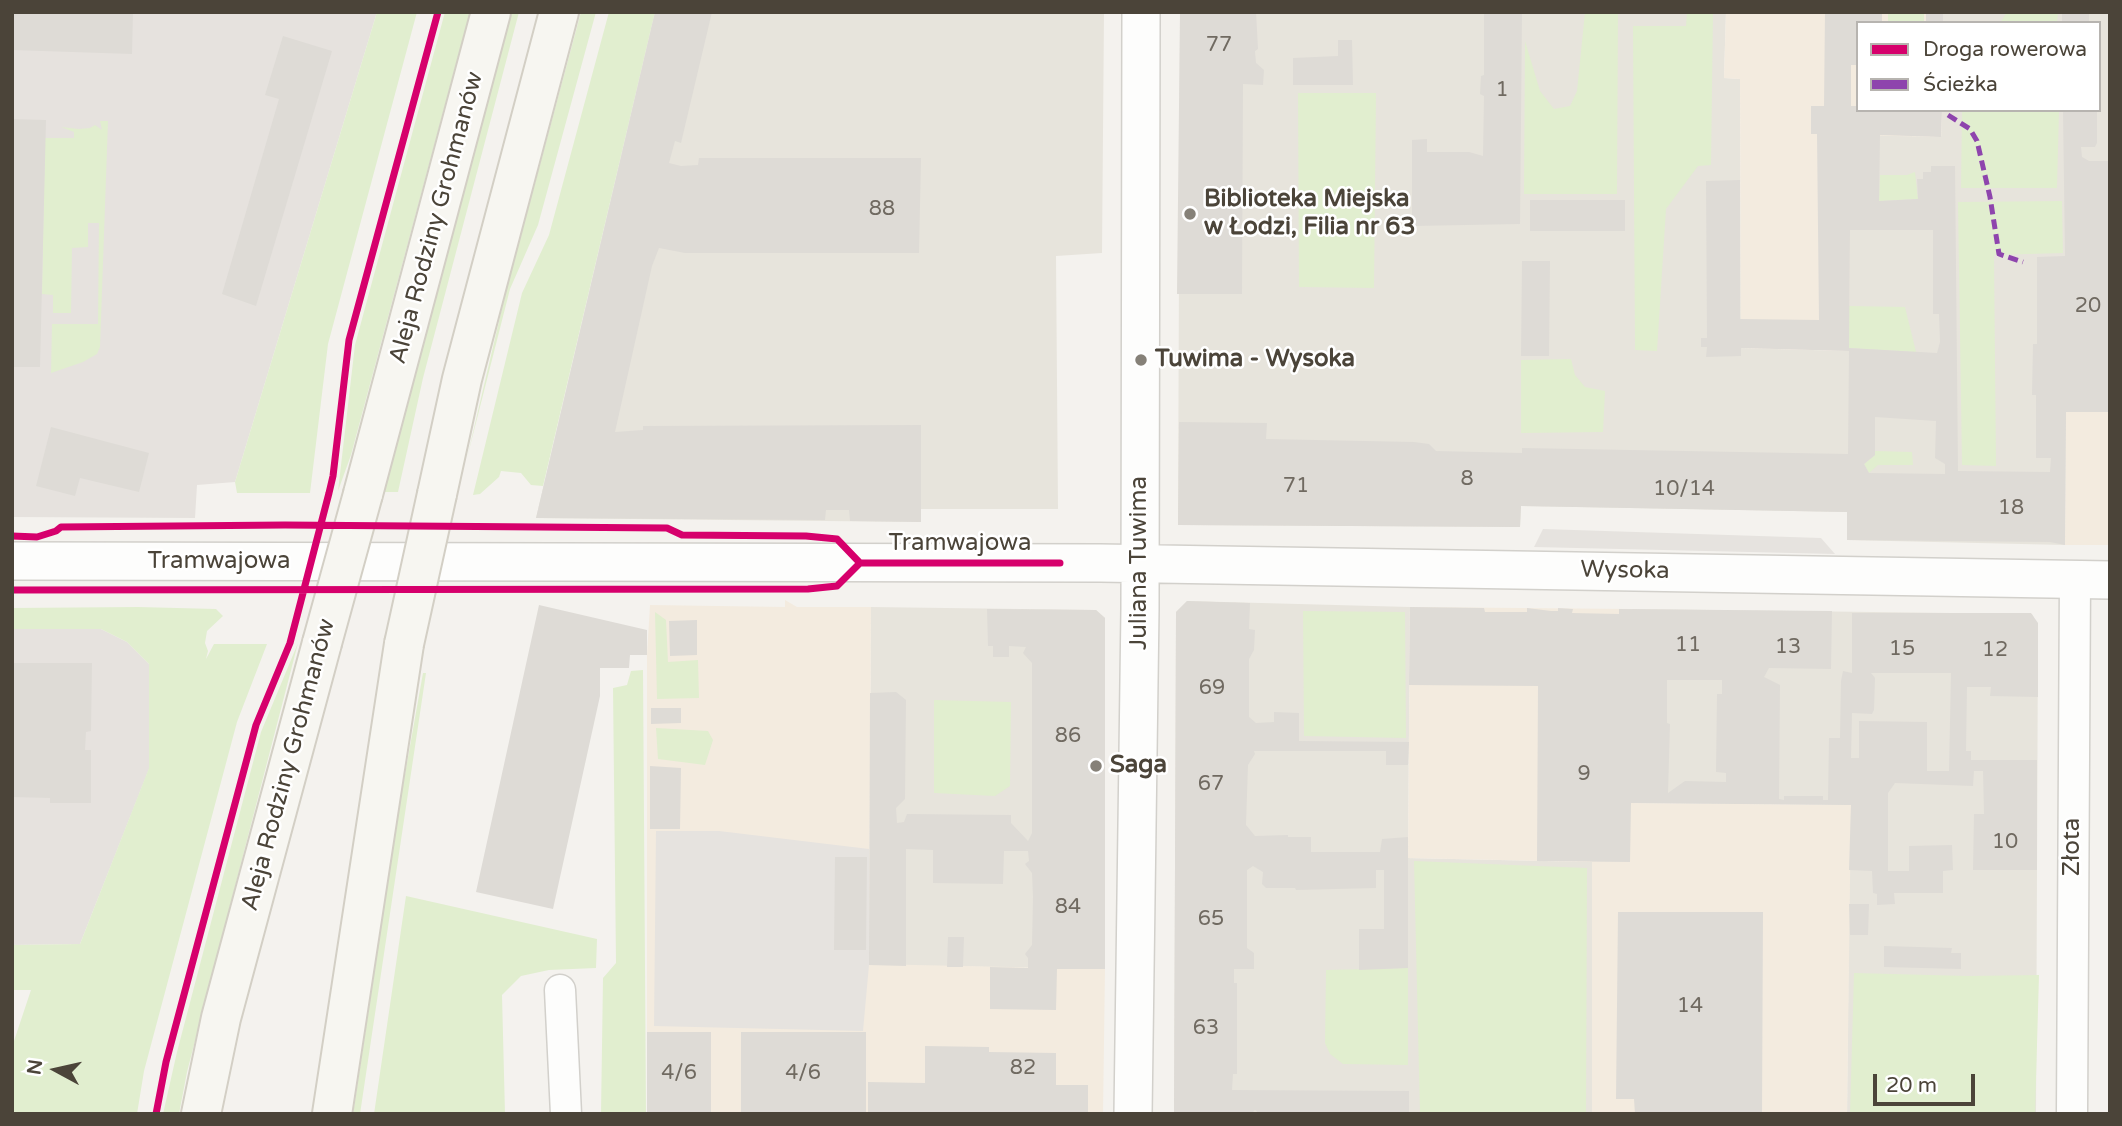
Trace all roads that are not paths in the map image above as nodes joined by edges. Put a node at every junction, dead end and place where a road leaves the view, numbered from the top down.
1 (491, 12) edge
2 (559, 12) edge
3 (1140, 12) edge
4 (12, 561) edge
5 (1140, 564) junction
6 (2092, 580) edge
7 (560, 990) dead end
8 (201, 1114) edge
9 (332, 1114) edge
10 (566, 1114) edge
11 (1133, 1114) edge
12 (2072, 1114) edge

1 - 8 main road, Aleja Rodziny Grohmanów, bridge
2 - 9 main road, bridge
3 - 5 street, Juliana Tuwima
4 - 5 street, Tramwajowa
5 - 6 street, Wysoka
5 - 11 street, Juliana Tuwima
6 - 12 street, Złota
7 - 10 street

